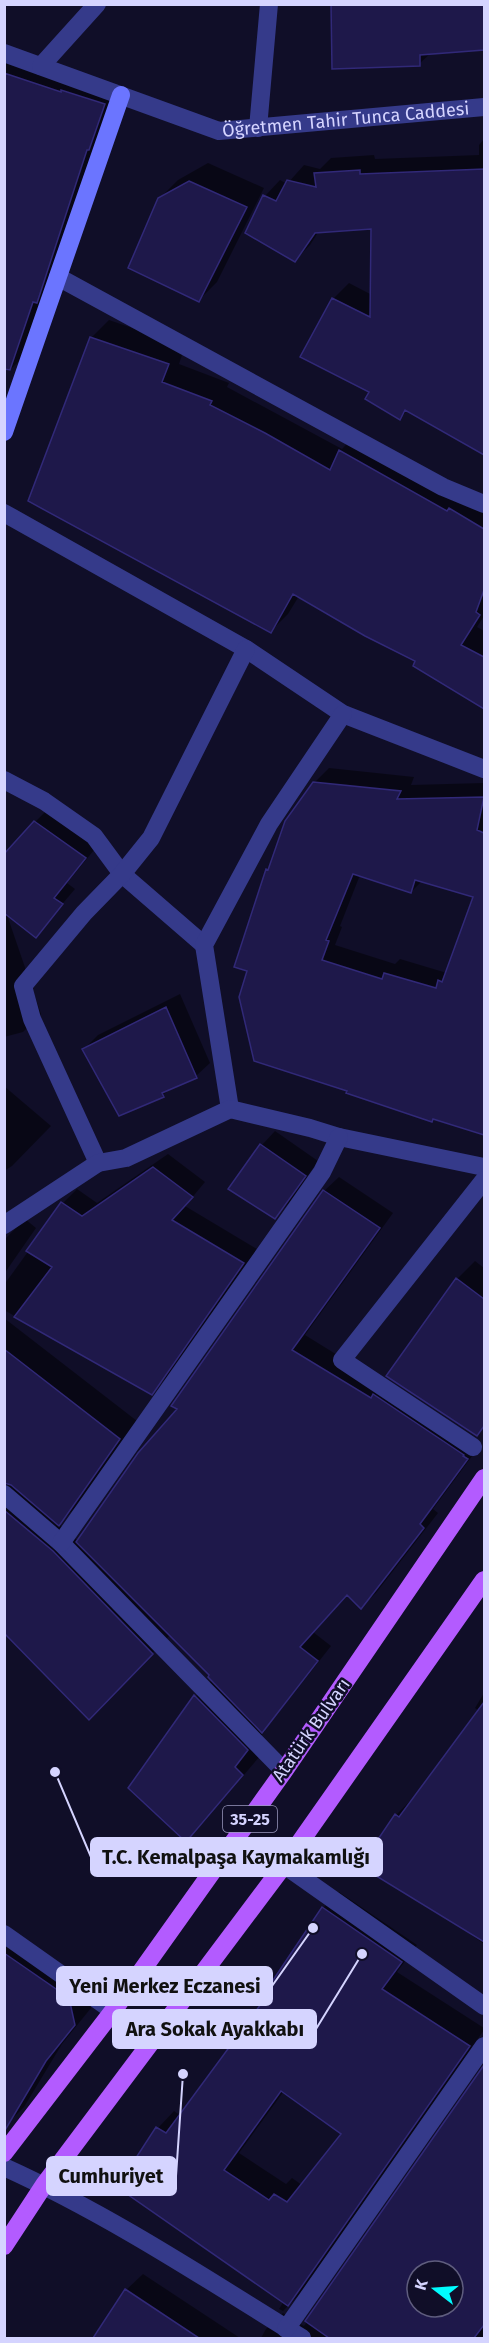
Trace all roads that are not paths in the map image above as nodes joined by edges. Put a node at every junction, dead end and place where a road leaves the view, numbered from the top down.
1 (97, 4) edge
2 (269, 4) edge
3 (4, 53) edge
4 (41, 66) junction
5 (121, 95) junction
6 (484, 107) edge
7 (258, 128) junction
8 (58, 277) junction
9 (4, 432) edge
10 (484, 504) edge
11 (4, 513) edge
12 (246, 649) junction
13 (343, 714) junction
14 (484, 769) edge
15 (4, 780) edge
16 (122, 874) junction
17 (204, 945) junction
18 (230, 1109) junction
19 (339, 1137) junction
20 (98, 1163) junction
21 (484, 1167) edge
22 (484, 1180) edge
23 (4, 1226) edge
24 (473, 1447) dead end
25 (484, 1478) edge
26 (4, 1494) edge
27 (61, 1543) junction
28 (484, 1580) edge
29 (284, 1771) junction
30 (284, 1865) junction
31 (4, 1934) edge
32 (484, 2006) edge
33 (113, 2011) junction
34 (484, 2046) edge
35 (4, 2152) edge
36 (4, 2167) edge
37 (44, 2185) junction
38 (4, 2246) edge
39 (294, 2334) edge

1 - 4 street
2 - 7 street
3 - 4 street, Öğretmen Tahir Tunca Caddesi
4 - 5 street, Öğretmen Tahir Tunca Caddesi
5 - 7 street, Öğretmen Tahir Tunca Caddesi
5 - 8 street
6 - 7 street, Öğretmen Tahir Tunca Caddesi
8 - 9 street
8 - 10 street
11 - 12 street
12 - 13 street
12 - 16 street
13 - 14 street
13 - 17 street
15 - 16 street
16 - 17 street
16 - 20 street
17 - 18 street
18 - 19 street
18 - 20 street
19 - 21 street
19 - 27 street
20 - 23 street
22 - 24 street
25 - 29 main road, Atatürk Bulvarı / 35-25
26 - 27 street
27 - 29 street
28 - 30 main road, 35-25
29 - 33 main road, Atatürk Bulvarı / 35-25
30 - 32 street
30 - 37 main road, 35-25
31 - 33 street
33 - 35 main road, Atatürk Bulvarı / 35-25
34 - 39 street
36 - 37 street
37 - 38 main road, 35-25
37 - 39 street

